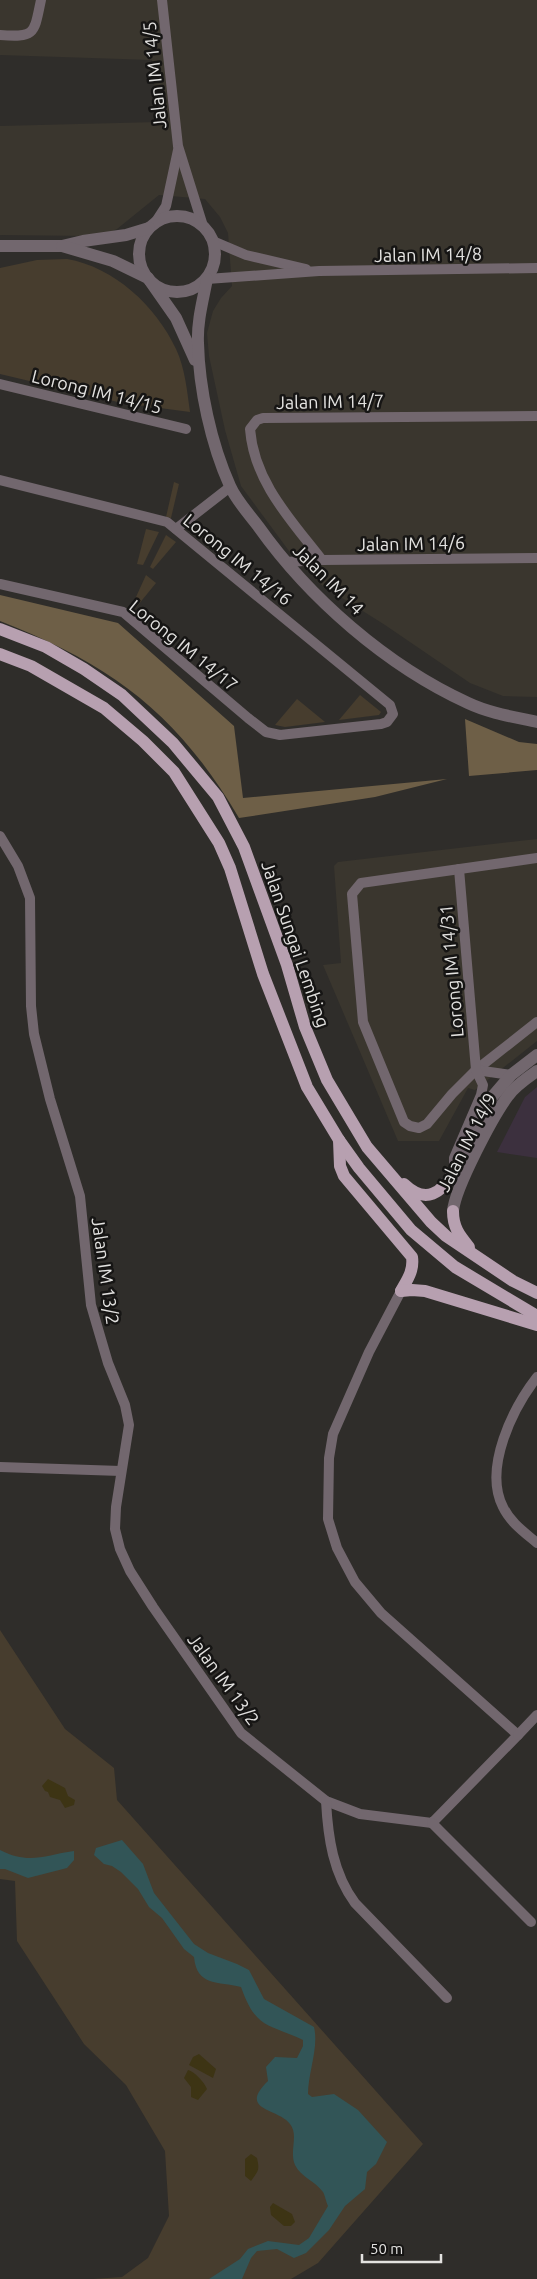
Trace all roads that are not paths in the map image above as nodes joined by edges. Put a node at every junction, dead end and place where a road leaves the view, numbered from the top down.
1 (41, 0) edge
2 (162, 0) edge
3 (0, 35) edge
4 (178, 146) junction
5 (152, 225) junction
6 (203, 226) junction
7 (213, 241) junction
8 (0, 246) edge
9 (62, 246) junction
10 (537, 268) edge
11 (319, 271) junction
12 (148, 278) junction
13 (207, 279) junction
14 (199, 367) junction
15 (0, 384) edge
16 (537, 416) edge
17 (186, 429) dead end
18 (0, 480) edge
19 (230, 488) junction
20 (176, 529) junction
21 (537, 558) edge
22 (322, 560) junction
23 (286, 562) junction
24 (0, 584) edge
25 (0, 629) edge
26 (0, 654) edge
27 (537, 722) edge
28 (280, 735) joint
29 (0, 836) edge
30 (537, 858) edge
31 (459, 869) junction
32 (537, 1022) edge
33 (537, 1055) edge
34 (476, 1070) junction
35 (537, 1071) edge
36 (511, 1075) junction
37 (339, 1140) junction
38 (367, 1147) junction
39 (454, 1171) junction
40 (453, 1211) joint
41 (478, 1258) junction
42 (401, 1292) junction
43 (537, 1293) edge
44 (537, 1316) edge
45 (537, 1326) edge
46 (537, 1377) edge
47 (0, 1467) edge
48 (121, 1471) junction
49 (537, 1543) edge
50 (537, 1715) edge
51 (518, 1735) junction
52 (326, 1801) junction
53 (432, 1823) junction
54 (531, 1922) dead end
55 (447, 1998) dead end

1 - 3 street
2 - 4 street, Jalan IM 14/5
4 - 5 street
4 - 6 street
5 - 6 street
5 - 9 street
5 - 12 street
6 - 7 street
7 - 11 street, Jalan IM 14/8
7 - 13 street
8 - 9 street
9 - 12 street
10 - 11 street, Jalan IM 14/8
11 - 13 street, Jalan IM 14/8
12 - 13 street
12 - 14 street
13 - 14 street
14 - 19 street, Jalan IM 14
15 - 17 street, Lorong IM 14/15
16 - 22 street, Jalan IM 14/7
18 - 20 street, Lorong IM 14/16
19 - 20 street
19 - 23 street, Jalan IM 14
20 - 28 street, Lorong IM 14/16
21 - 22 street, Jalan IM 14/6
22 - 23 street, Jalan IM 14/6
23 - 27 street, Jalan IM 14
24 - 28 street, Lorong IM 14/17
25 - 38 main road, Jalan Sungai Lembing
26 - 37 main road
29 - 48 street, Jalan IM 13/2
30 - 31 street
31 - 34 street, Lorong IM 14/31
31 - 34 street
32 - 34 street
33 - 36 street, Jalan IM 14/9
34 - 36 street
34 - 39 street, Lorong IM 14/31
35 - 40 street, Jalan IM 14/9
36 - 39 street, Jalan IM 14/9
37 - 42 main road
37 - 44 main road
38 - 39 main road
38 - 41 main road, Jalan Sungai Lembing
40 - 41 main road
41 - 43 main road, Jalan Sungai Lembing
42 - 45 main road
42 - 51 street
46 - 49 street
47 - 48 street
48 - 52 street, Jalan IM 13/2
50 - 51 street
51 - 53 street
52 - 53 street, Jalan IM 13/2
52 - 55 street
53 - 54 street

